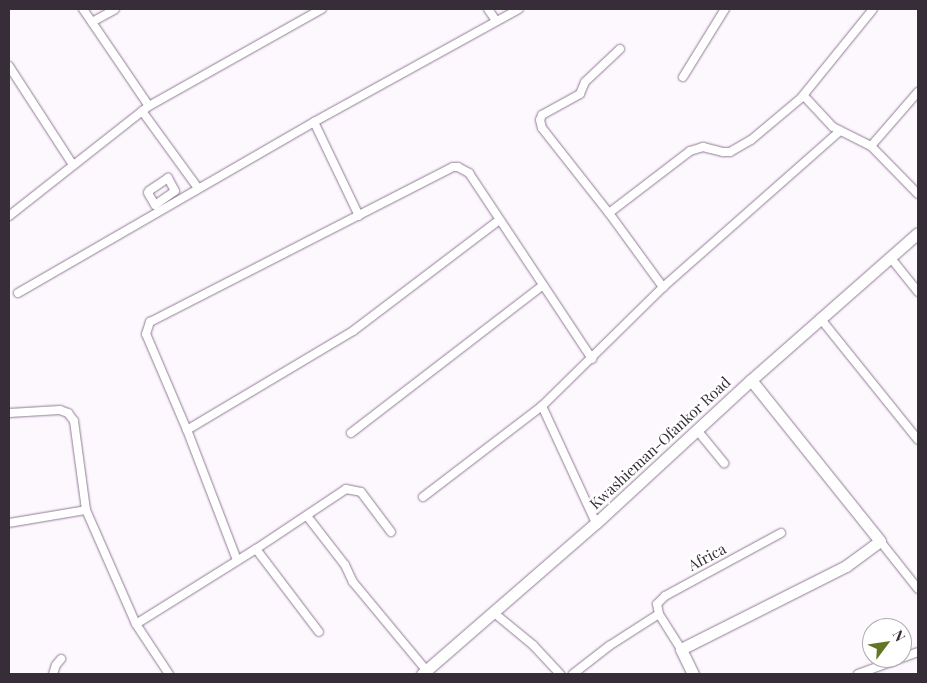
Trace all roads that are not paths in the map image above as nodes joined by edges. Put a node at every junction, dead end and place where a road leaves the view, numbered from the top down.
1 (83, 9) edge
2 (115, 9) edge
3 (322, 9) edge
4 (488, 9) edge
5 (519, 9) edge
6 (725, 9) edge
7 (873, 9) edge
8 (496, 21) junction
9 (92, 22) junction
10 (620, 49) dead end
11 (9, 66) edge
12 (684, 77) dead end
13 (918, 92) edge
14 (804, 96) junction
15 (146, 108) junction
16 (314, 122) junction
17 (840, 131) junction
18 (871, 146) junction
19 (73, 165) junction
20 (198, 188) junction
21 (918, 194) edge
22 (609, 212) junction
23 (9, 216) edge
24 (359, 216) junction
25 (498, 221) junction
26 (918, 233) edge
27 (890, 257) junction
28 (543, 285) junction
29 (663, 287) junction
30 (918, 292) edge
31 (18, 293) dead end
32 (820, 318) junction
33 (592, 359) junction
34 (751, 380) junction
35 (542, 406) junction
36 (9, 413) edge
37 (187, 430) junction
38 (697, 430) junction
39 (351, 433) dead end
40 (918, 440) edge
41 (724, 463) dead end
42 (423, 497) dead end
43 (86, 510) junction
44 (307, 516) junction
45 (9, 523) edge
46 (596, 523) junction
47 (391, 532) dead end
48 (781, 533) dead end
49 (880, 541) junction
50 (256, 550) junction
51 (237, 560) junction
52 (916, 579) edge
53 (918, 589) edge
54 (493, 612) junction
55 (659, 614) junction
56 (136, 624) junction
57 (319, 632) dead end
58 (682, 649) junction
59 (918, 652) edge
60 (61, 658) dead end
61 (424, 672) edge
62 (53, 674) edge
63 (169, 674) edge
64 (560, 674) edge
65 (573, 674) edge
66 (692, 674) edge
67 (858, 674) edge

1 - 9 street
2 - 9 street
3 - 15 street
4 - 8 street
5 - 8 street
6 - 12 street
7 - 14 street
8 - 16 street
9 - 15 street
10 - 22 street
11 - 19 street
13 - 18 street
14 - 17 street
14 - 22 street
15 - 19 street
15 - 20 street
16 - 20 street
16 - 24 street
17 - 18 street
17 - 29 street
18 - 21 street
19 - 23 street
20 - 31 street
22 - 29 street
24 - 25 street
24 - 37 street
25 - 28 street
25 - 37 street
26 - 27 main road, Kwashieman-Ofankor Road
27 - 30 street
27 - 32 main road, Kwashieman-Ofankor Road
28 - 33 street
28 - 39 street
29 - 33 street
32 - 34 main road, Kwashieman-Ofankor Road
32 - 40 street
33 - 35 street
34 - 38 main road, Kwashieman-Ofankor Road
34 - 49 main road
35 - 42 street
35 - 46 street
36 - 43 street
37 - 51 street
38 - 41 street
38 - 46 main road, Kwashieman-Ofankor Road
43 - 45 street
43 - 56 street
44 - 47 street
44 - 50 street
44 - 61 street
46 - 54 main road, Kwashieman-Ofankor Road
48 - 55 street, Africa
49 - 52 street
49 - 58 main road
50 - 51 street
50 - 57 street
51 - 56 street
52 - 53 street
54 - 61 main road, Kwashieman-Ofankor Road
54 - 64 street
55 - 58 street
55 - 65 street
56 - 63 street
58 - 66 main road
59 - 67 street
60 - 62 street

